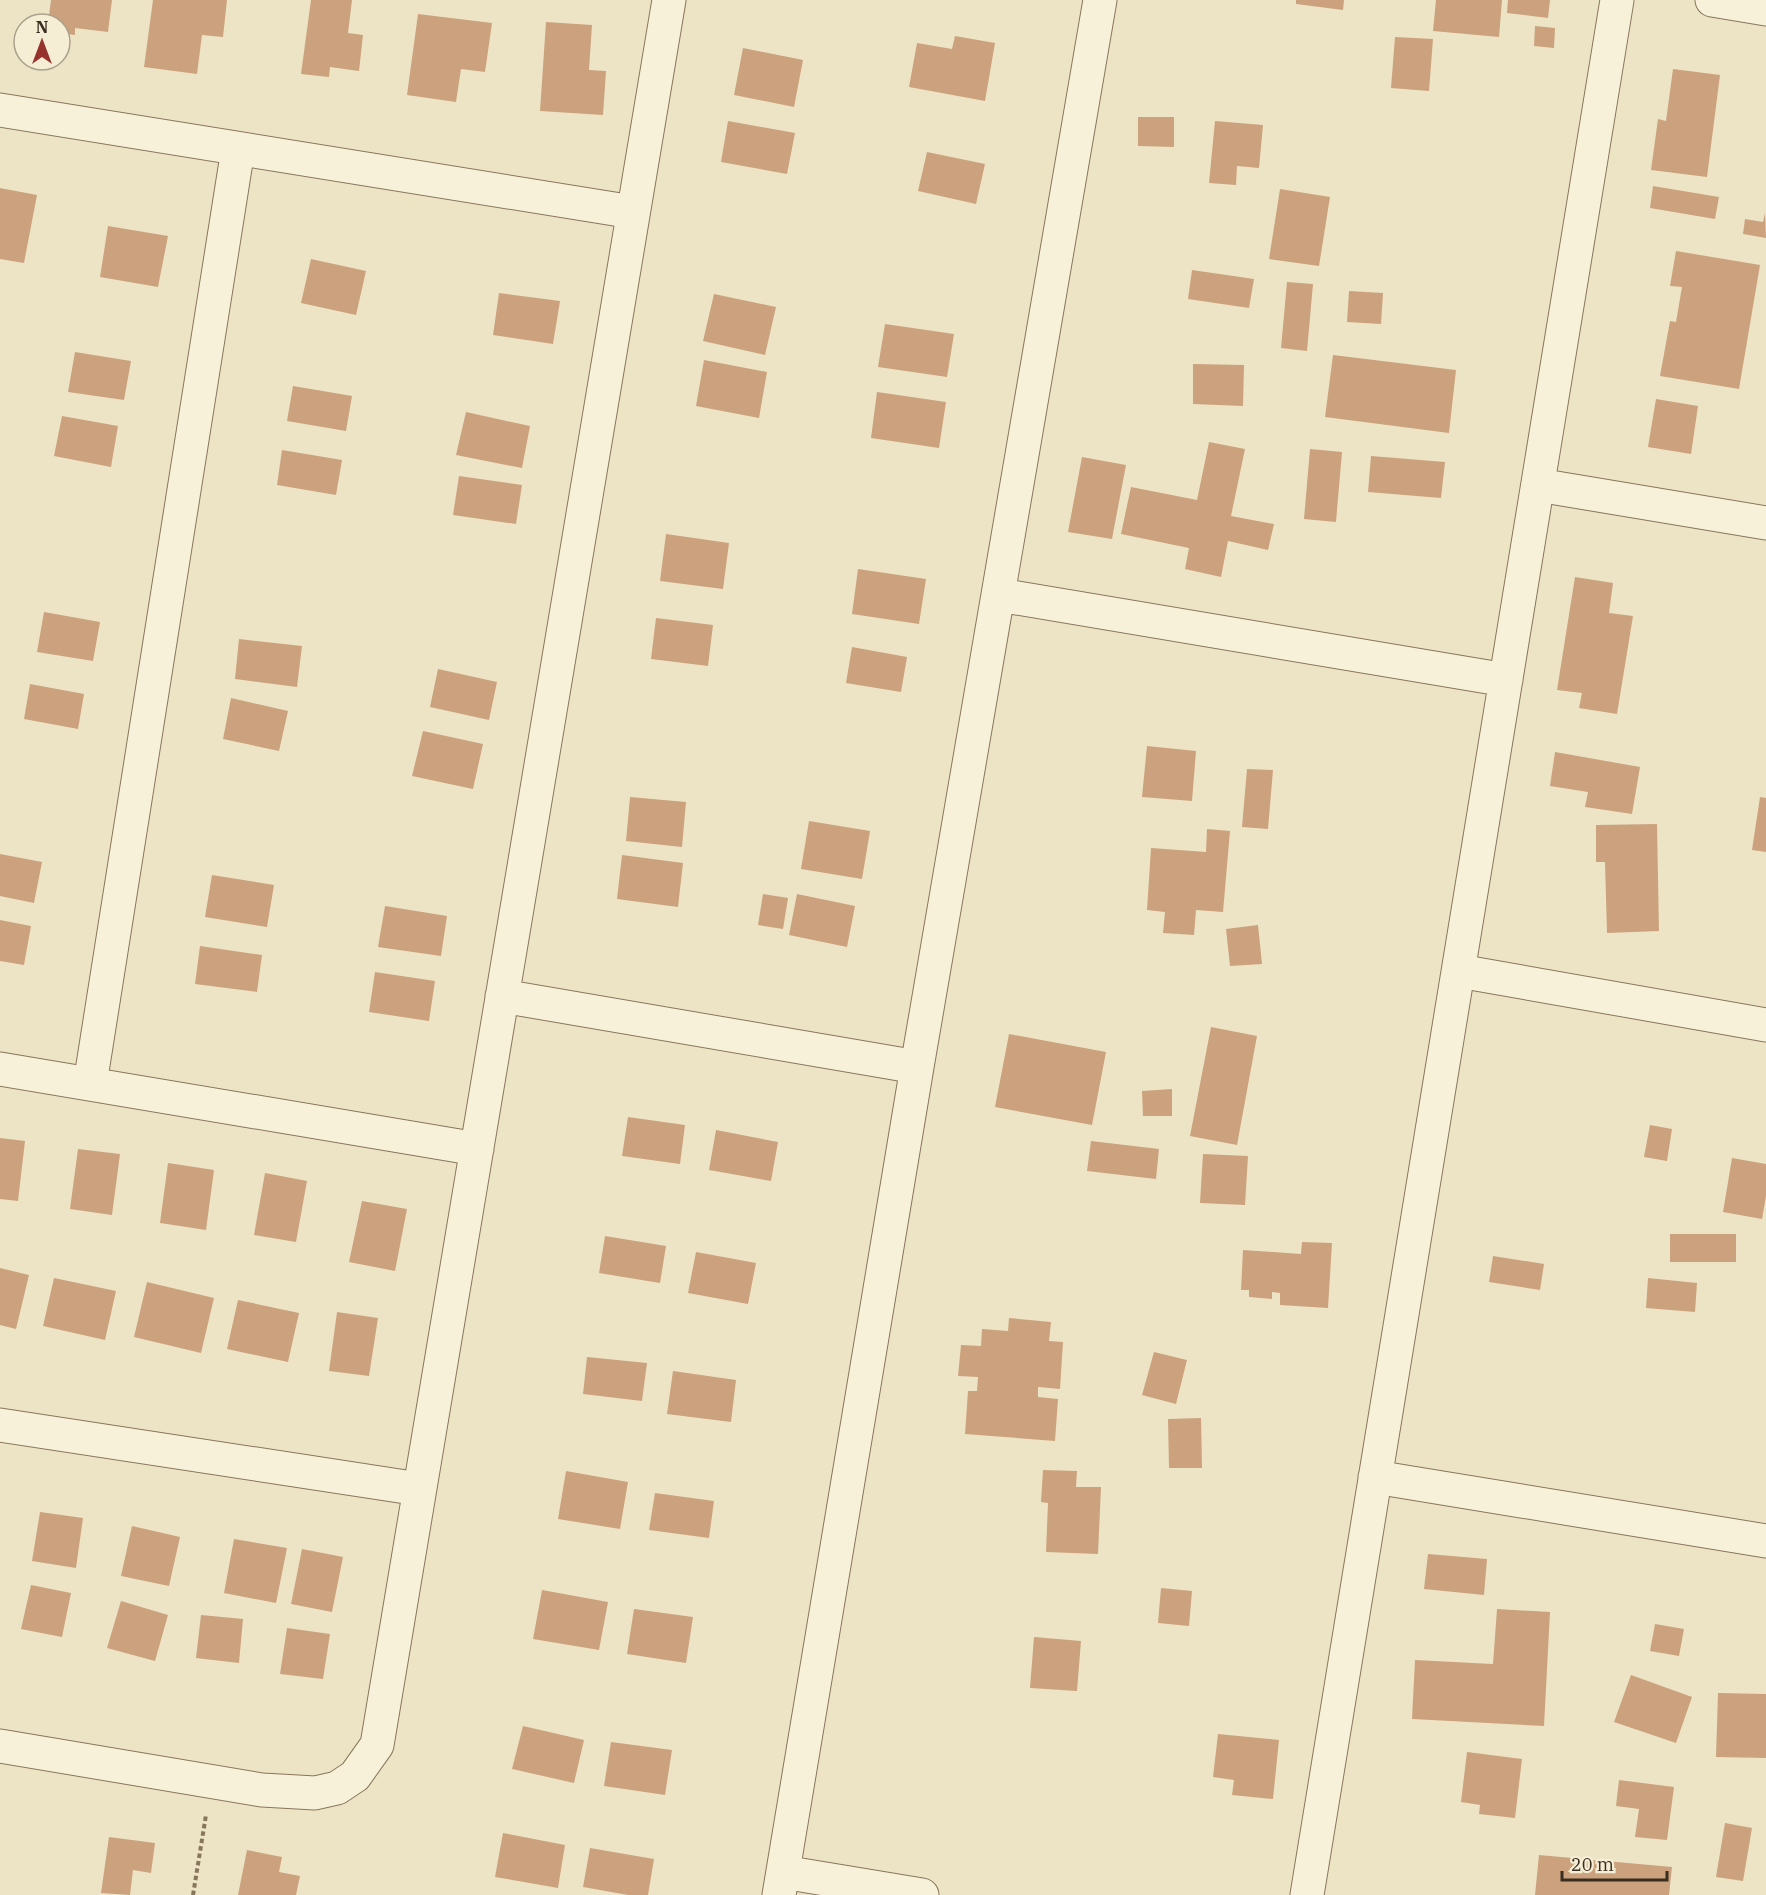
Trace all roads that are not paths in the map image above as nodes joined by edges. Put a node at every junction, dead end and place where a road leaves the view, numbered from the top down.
1 (669, 0) edge
2 (1100, 0) edge
3 (1617, 0) edge
4 (1712, 0) edge
5 (1766, 9) edge
6 (0, 110) edge
7 (238, 149) junction
8 (633, 212) junction
9 (1538, 485) junction
10 (1766, 523) edge
11 (999, 595) junction
12 (1506, 680) junction
13 (1459, 970) junction
14 (502, 996) junction
15 (1766, 1025) edge
16 (917, 1067) junction
17 (0, 1069) edge
18 (90, 1084) junction
19 (477, 1149) junction
20 (0, 1425) edge
21 (1376, 1477) junction
22 (419, 1489) junction
23 (1766, 1540) edge
24 (0, 1746) edge
25 (781, 1884) edge
26 (922, 1895) edge
27 (1307, 1895) edge

1 - 8 street
2 - 11 street
3 - 9 street
4 - 5 street
6 - 7 street
7 - 8 street
7 - 18 street
8 - 14 street
9 - 10 street
9 - 12 street
11 - 12 street
11 - 16 street
12 - 13 street
13 - 15 street
13 - 21 street
14 - 16 street
14 - 19 street
16 - 25 street
17 - 18 street
18 - 19 street
19 - 22 street
20 - 22 street
21 - 23 street
21 - 27 street
22 - 24 street
25 - 26 street

